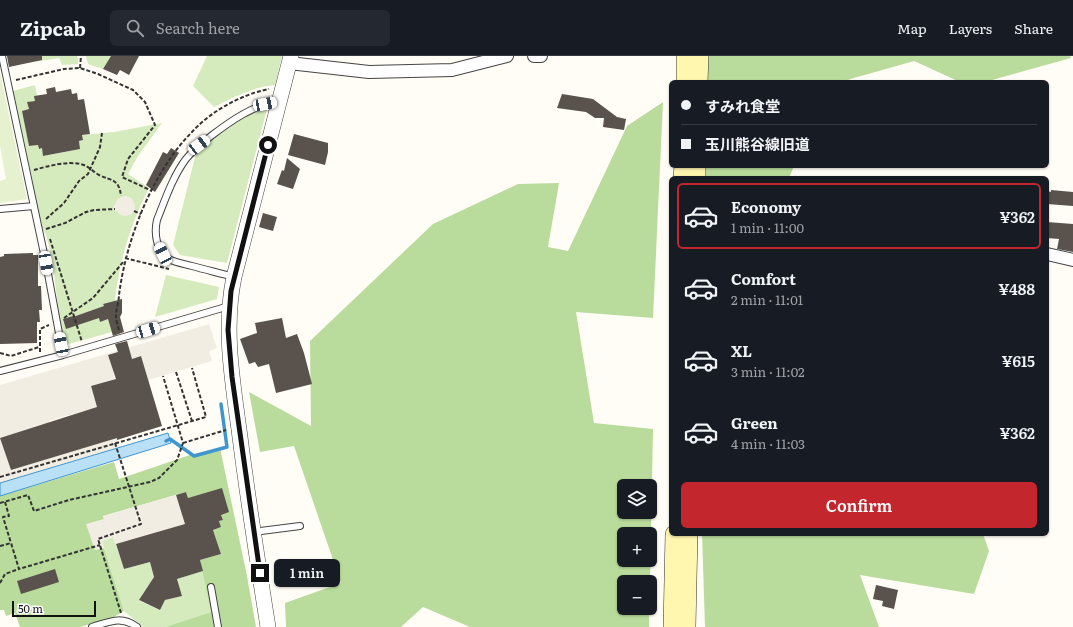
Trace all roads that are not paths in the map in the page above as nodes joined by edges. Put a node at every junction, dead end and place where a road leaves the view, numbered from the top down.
1 (2, 56) edge
2 (534, 56) edge
3 (541, 56) edge
4 (685, 56) edge
5 (700, 56) edge
6 (500, 57) edge
7 (290, 60) edge
8 (685, 80) edge
9 (699, 80) edge
10 (280, 101) junction
11 (34, 206) junction
12 (0, 209) edge
13 (1049, 254) edge
14 (1073, 260) edge
15 (234, 277) junction
16 (229, 306) junction
17 (64, 354) junction
18 (0, 371) edge
19 (300, 526) dead end
20 (253, 532) junction
21 (674, 536) edge
22 (689, 536) edge
23 (211, 587) dead end
24 (92, 627) edge
25 (137, 627) edge
26 (218, 627) edge
27 (268, 627) edge
28 (672, 627) edge
29 (687, 627) edge

1 - 11 lane
2 - 3 street
4 - 8 main road
5 - 9 main road
6 - 7 street
7 - 10 street
10 - 15 street
10 - 15 lane
11 - 12 lane
11 - 17 lane
13 - 14 street
15 - 16 street
16 - 17 lane
16 - 20 street
17 - 18 lane
19 - 20 lane
20 - 27 street
21 - 28 main road
22 - 29 main road
23 - 26 lane
24 - 25 lane

